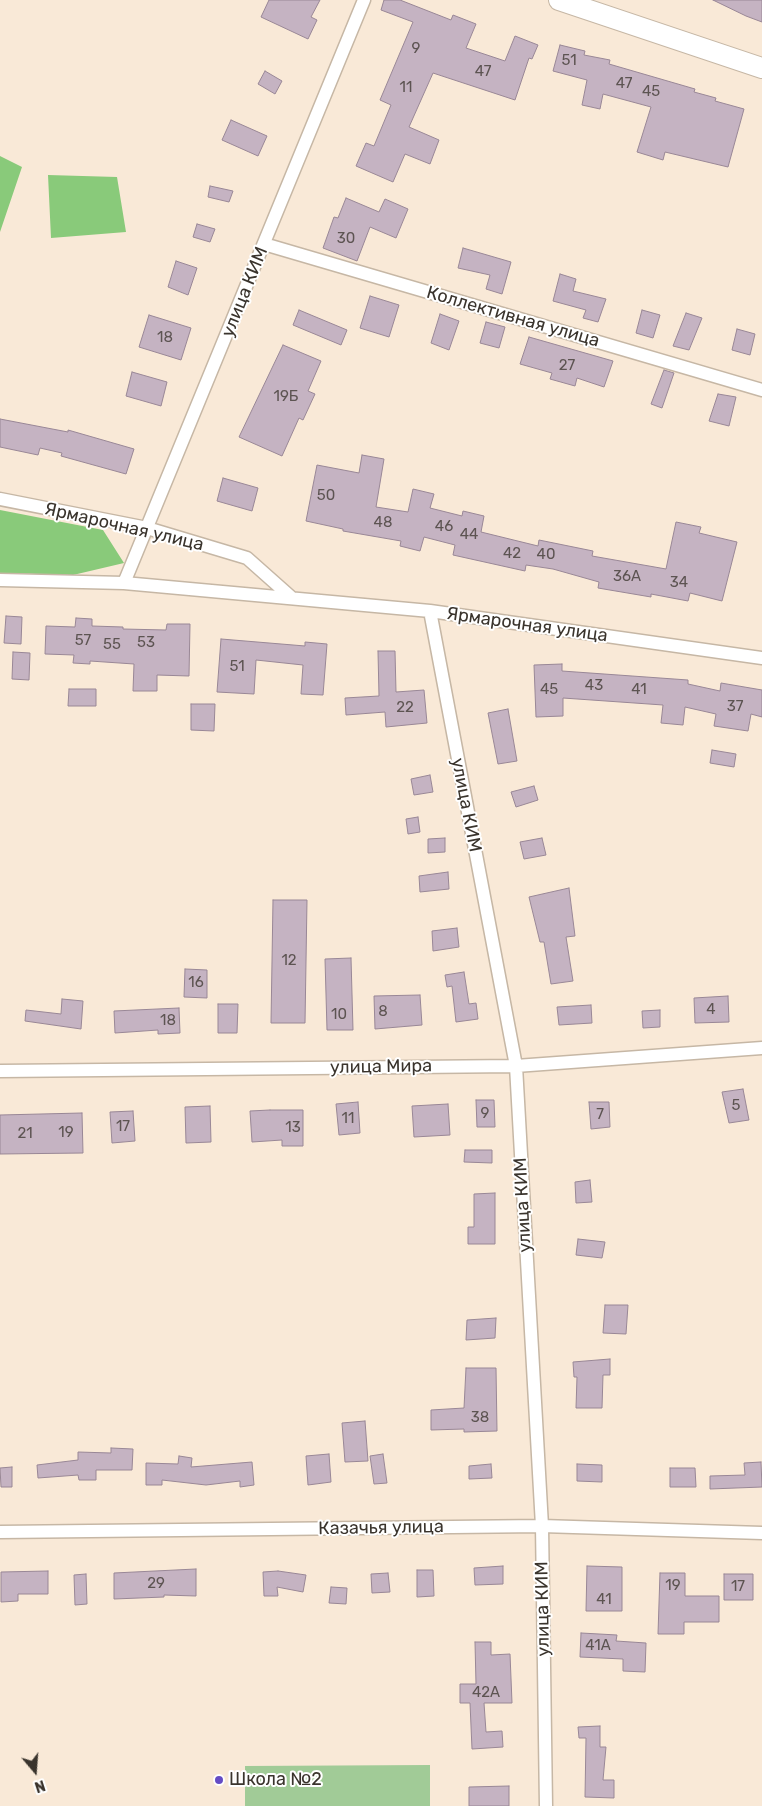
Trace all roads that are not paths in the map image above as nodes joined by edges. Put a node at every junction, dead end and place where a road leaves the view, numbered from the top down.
1 (364, 0) edge
2 (559, 0) edge
3 (762, 68) edge
4 (264, 244) junction
5 (762, 390) edge
6 (0, 499) edge
7 (147, 528) junction
8 (0, 580) edge
9 (124, 583) junction
10 (292, 598) junction
11 (430, 611) junction
12 (762, 658) edge
13 (762, 1048) edge
14 (516, 1066) junction
15 (0, 1071) edge
16 (542, 1526) junction
17 (0, 1532) edge
18 (762, 1533) edge
19 (546, 1806) edge

1 - 4 street, улица КИМ
2 - 3 main road
4 - 5 street, Коллективная улица
4 - 7 street, улица КИМ
6 - 7 street, Ярмарочная улица
7 - 9 street, улица КИМ
7 - 10 street, Ярмарочная улица
8 - 9 street, Ярмарочная улица
9 - 10 street, Ярмарочная улица
10 - 11 street, Ярмарочная улица
11 - 12 street, Ярмарочная улица
11 - 14 street, улица КИМ
13 - 14 street, улица Мира
14 - 15 street, улица Мира
14 - 16 street, улица КИМ
16 - 17 street, Казачья улица
16 - 18 street, Казачья улица
16 - 19 street, улица КИМ

